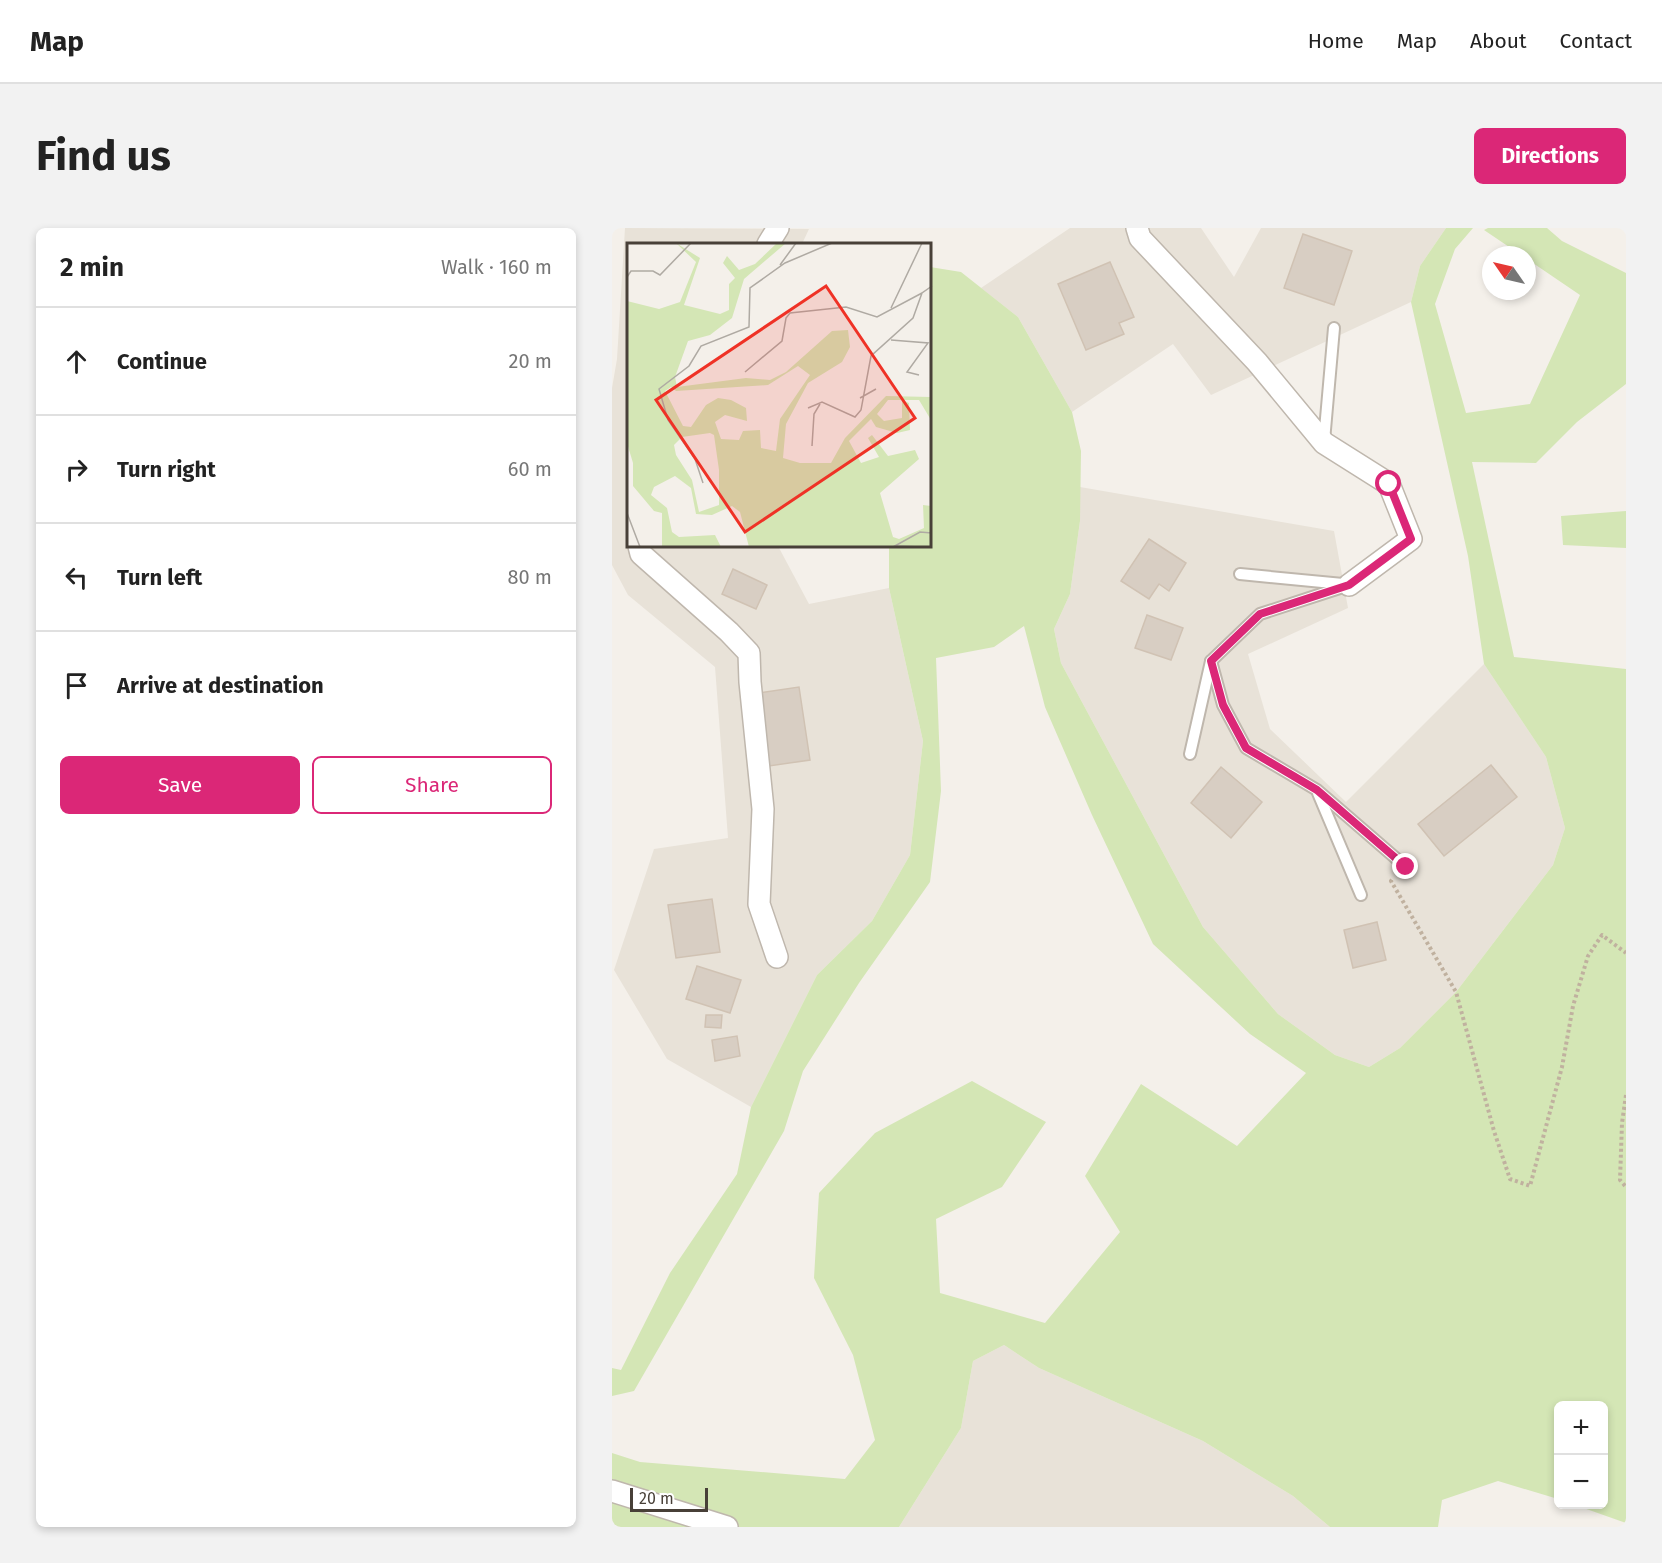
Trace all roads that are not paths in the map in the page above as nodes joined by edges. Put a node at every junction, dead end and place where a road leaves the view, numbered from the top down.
1 (778, 228) edge
2 (1137, 228) edge
3 (769, 243) edge
4 (1334, 328) dead end
5 (1324, 443) junction
6 (639, 548) edge
7 (1240, 574) dead end
8 (1349, 585) junction
9 (1211, 661) junction
10 (1190, 754) dead end
11 (1317, 790) junction
12 (1406, 867) road end
13 (1361, 895) dead end
14 (777, 957) dead end
15 (612, 1491) edge
16 (727, 1527) edge

1 - 3 street
2 - 5 street
4 - 5 lane
5 - 8 street
6 - 14 street
7 - 8 lane
8 - 9 lane
9 - 10 lane
9 - 11 lane
11 - 12 lane
11 - 13 lane
15 - 16 street

